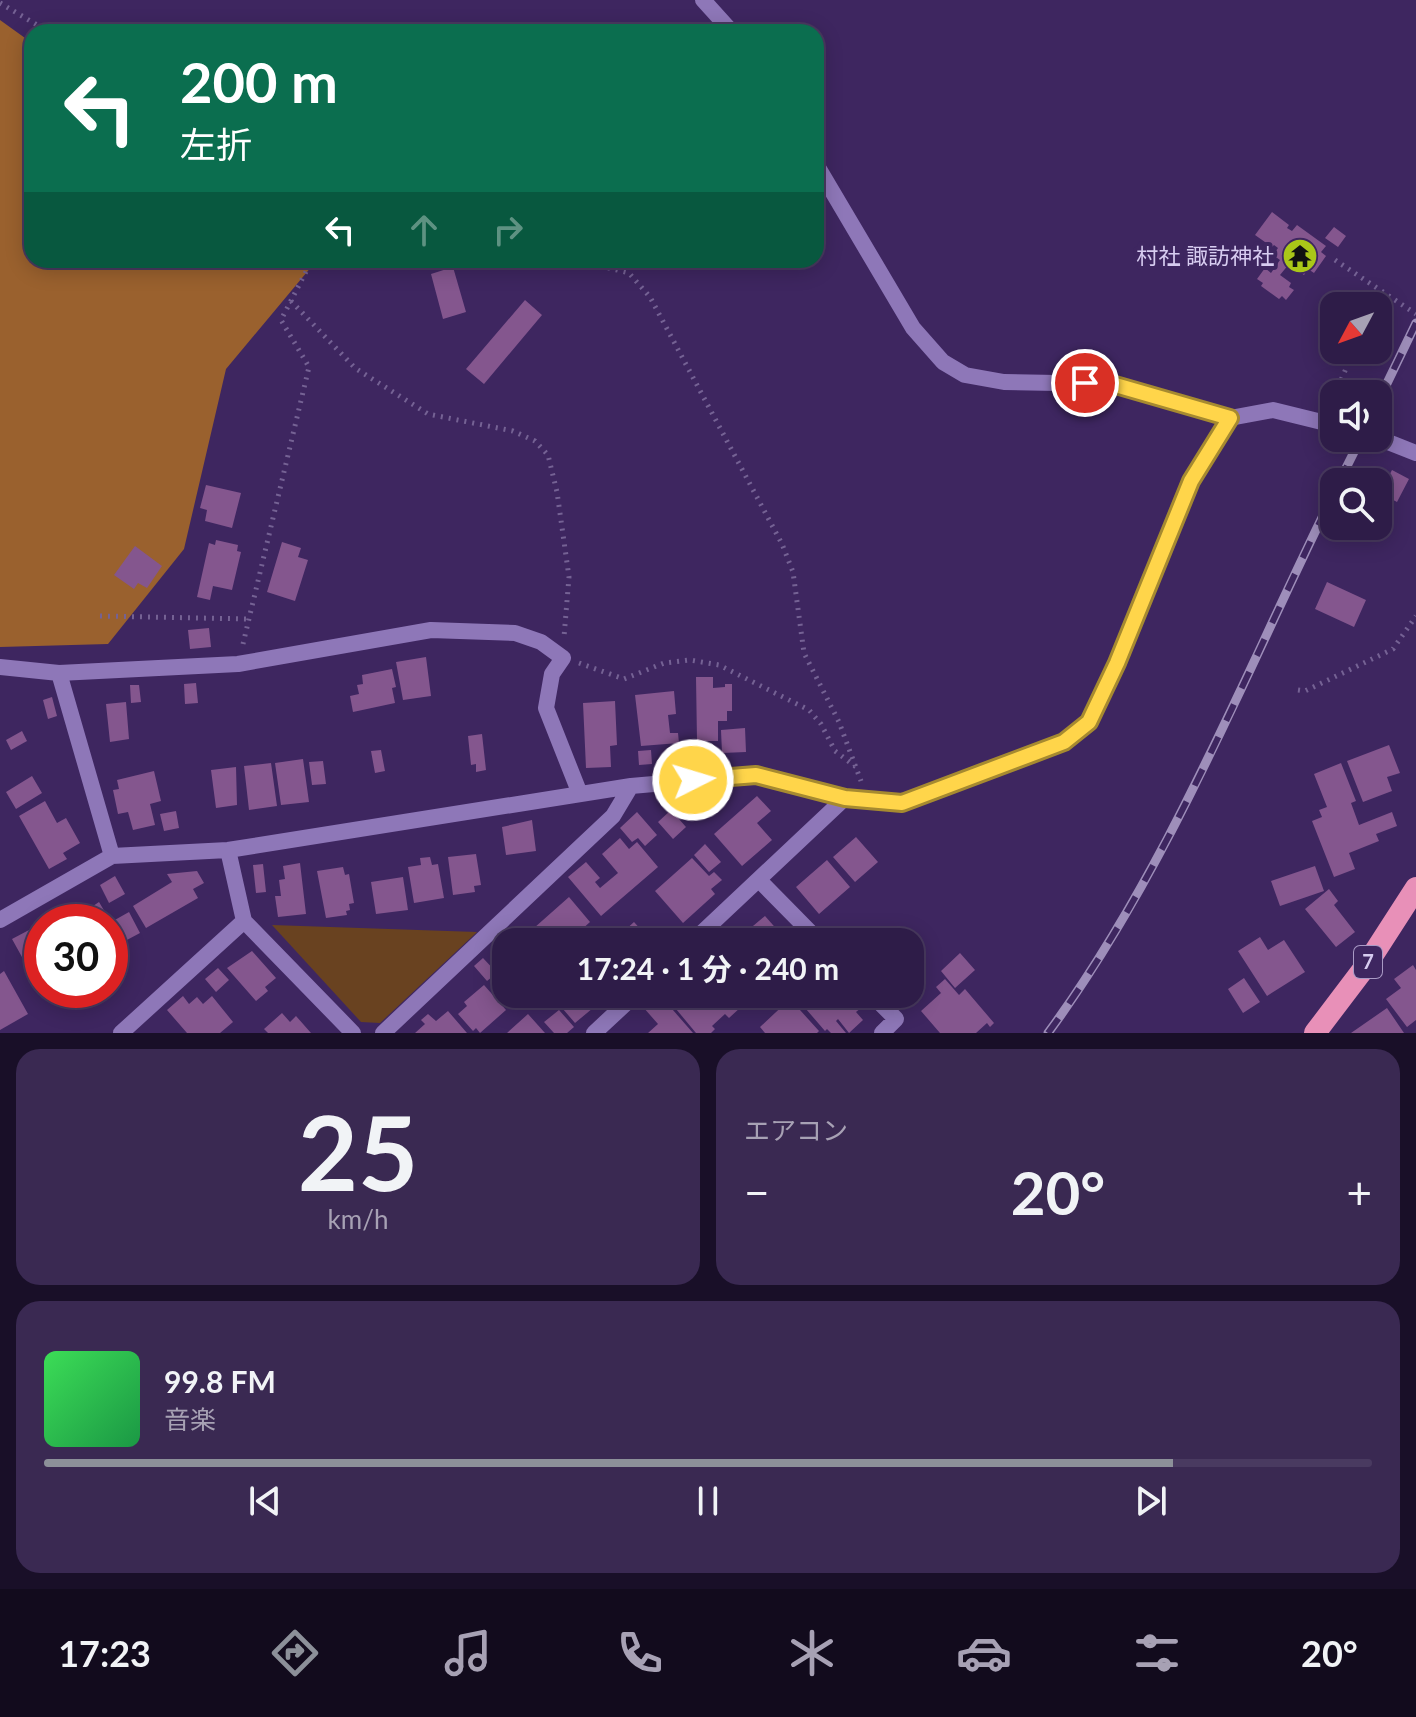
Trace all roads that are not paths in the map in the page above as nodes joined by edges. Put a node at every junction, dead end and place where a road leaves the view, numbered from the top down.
1 (703, 0) edge
2 (725, 24) edge
3 (824, 178) edge
4 (1230, 418) junction
5 (1320, 422) edge
6 (1392, 444) edge
7 (1416, 453) edge
8 (0, 667) edge
9 (59, 673) junction
10 (631, 786) junction
11 (580, 794) junction
12 (845, 798) junction
13 (228, 850) junction
14 (112, 856) junction
15 (759, 880) junction
16 (1416, 888) edge
17 (0, 920) edge
18 (244, 921) junction
19 (707, 928) edge
20 (806, 928) edge
21 (621, 1008) edge
22 (885, 1008) edge
23 (121, 1033) edge
24 (353, 1033) edge
25 (383, 1033) edge
26 (594, 1033) edge
27 (882, 1033) edge
28 (1315, 1033) edge

1 - 2 street
3 - 4 street
4 - 5 street
4 - 12 street
6 - 7 street
8 - 9 street
9 - 11 street
9 - 14 street
10 - 11 street
10 - 12 street
10 - 25 street
11 - 13 street
12 - 15 street
13 - 14 street
13 - 18 street
14 - 17 street
15 - 19 street
15 - 20 street
16 - 28 highway, 7
18 - 23 street
18 - 24 street
21 - 26 street
22 - 27 street

